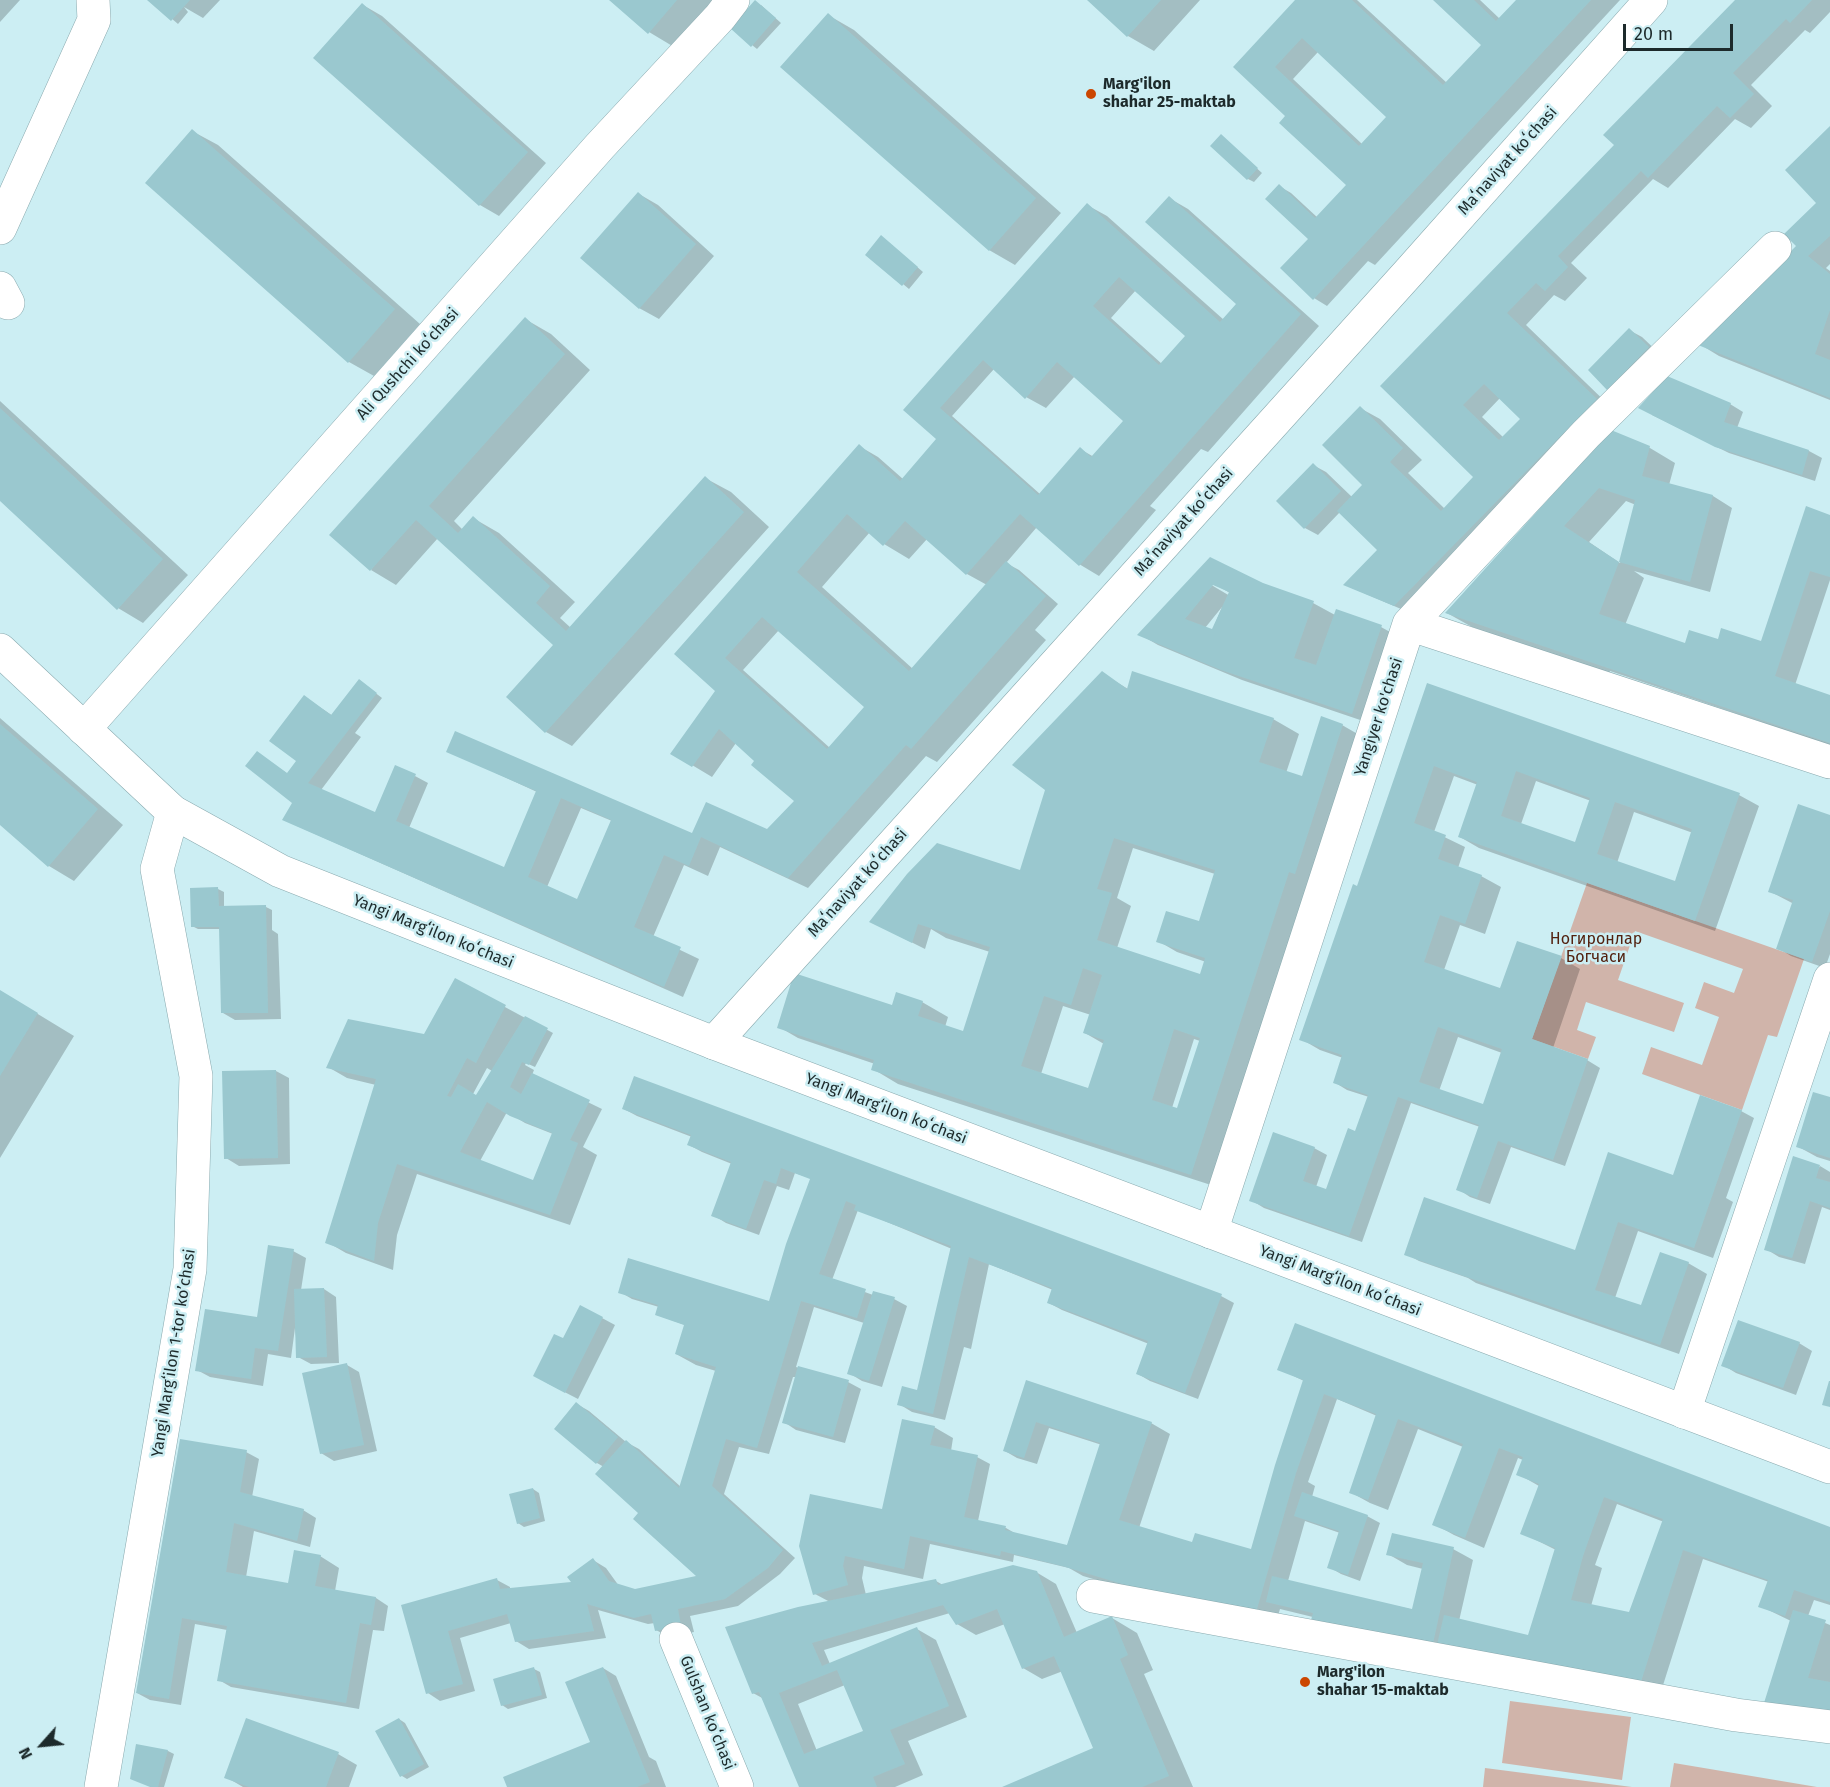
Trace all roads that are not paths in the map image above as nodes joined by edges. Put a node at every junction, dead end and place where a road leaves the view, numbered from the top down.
1 (93, 0) edge
2 (733, 0) edge
3 (1651, 0) edge
4 (0, 228) edge
5 (1775, 248) dead end
6 (1409, 624) junction
7 (0, 650) edge
8 (84, 729) junction
9 (1830, 762) edge
10 (173, 812) junction
11 (1830, 979) edge
12 (714, 1043) junction
13 (1211, 1232) junction
14 (1684, 1412) junction
15 (1830, 1467) edge
16 (1093, 1596) dead end
17 (676, 1639) dead end
18 (1830, 1727) edge
19 (101, 1787) edge
20 (737, 1787) edge

1 - 4 street
2 - 8 street, Ali Qushchi koʻchasi
3 - 12 street, Maʻnaviyat koʻchasi
5 - 6 street
6 - 9 street
6 - 13 street, Yangiyer ko'chasi
7 - 8 street, Yangi Margʻilon koʻchasi
8 - 10 street, Yangi Margʻilon koʻchasi
10 - 12 street, Yangi Margʻilon koʻchasi
10 - 19 street, Yangi Margʻilon 1-tor koʼchasi
11 - 14 street
12 - 13 street, Yangi Margʻilon koʻchasi
13 - 14 street, Yangi Margʻilon koʻchasi
14 - 15 street, Yangi Margʻilon koʻchasi
16 - 18 street
17 - 20 street, Gulshan koʻchasi

